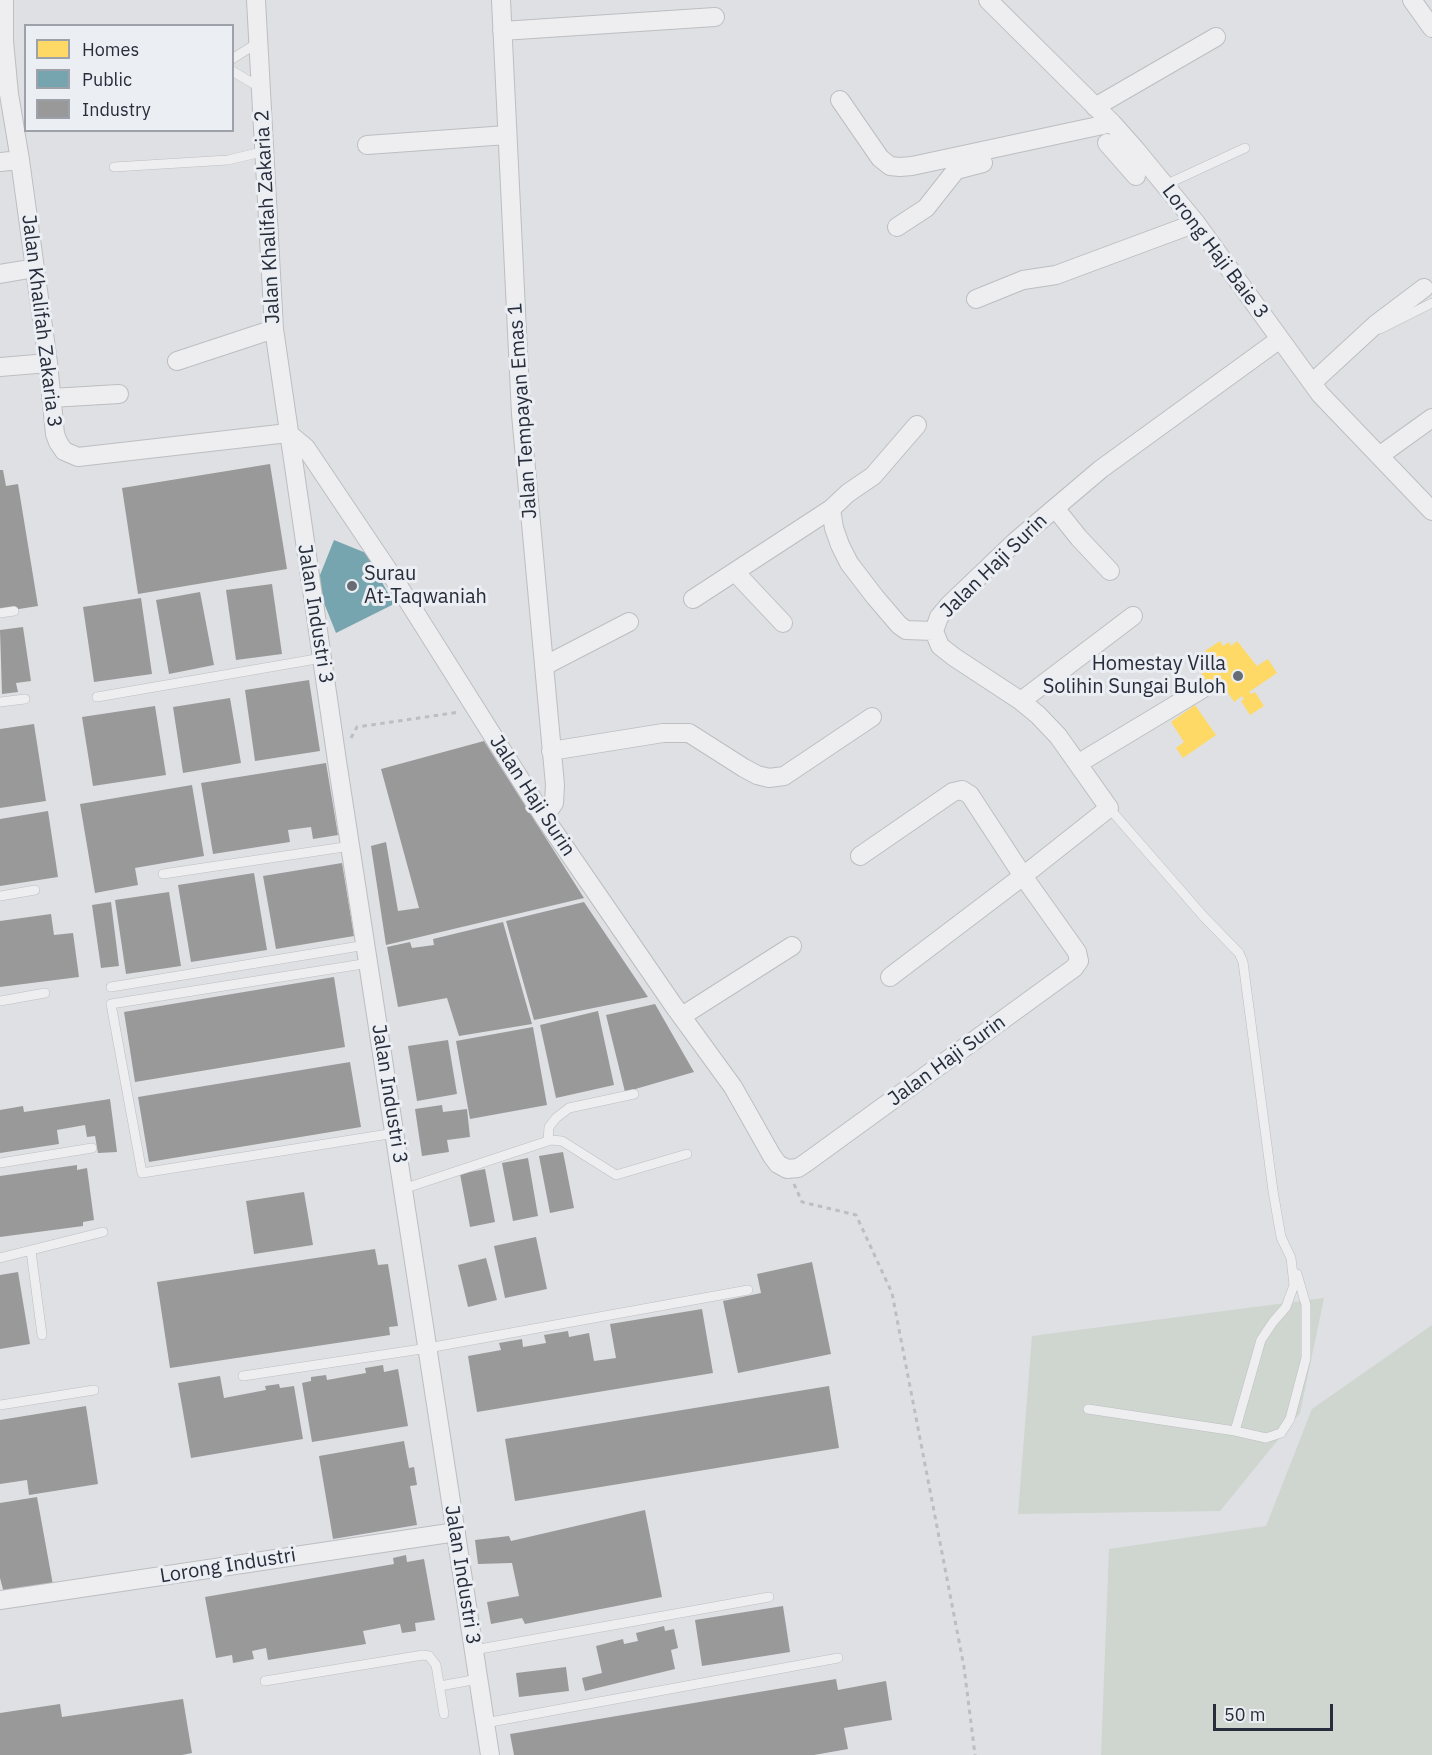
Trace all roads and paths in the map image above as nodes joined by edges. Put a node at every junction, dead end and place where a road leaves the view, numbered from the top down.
1 (4, 0) edge
2 (256, 0) edge
3 (501, 0) edge
4 (988, 0) edge
5 (1412, 0) edge
6 (715, 17) dead end
7 (1432, 28) edge
8 (502, 31) junction
9 (1216, 37) dead end
10 (259, 42) junction
11 (234, 58) edge
12 (234, 72) edge
13 (261, 88) junction
14 (4, 94) edge
15 (840, 100) dead end
16 (1095, 107) junction
17 (1112, 123) junction
18 (507, 135) junction
19 (1054, 135) junction
20 (1107, 143) dead end
21 (367, 145) dead end
22 (1245, 148) dead end
23 (266, 151) junction
24 (1128, 154) junction
25 (20, 160) junction
26 (0, 162) edge
27 (114, 167) dead end
28 (1136, 176) dead end
29 (1165, 185) junction
30 (1196, 223) junction
31 (897, 227) dead end
32 (35, 268) junction
33 (0, 274) edge
34 (1428, 296) edge
35 (976, 299) dead end
36 (274, 329) junction
37 (1280, 339) junction
38 (177, 361) dead end
39 (48, 363) junction
40 (0, 367) edge
41 (1312, 383) junction
42 (119, 394) dead end
43 (51, 398) junction
44 (1432, 418) edge
45 (917, 425) dead end
46 (288, 433) junction
47 (1379, 456) junction
48 (1055, 508) junction
49 (831, 509) junction
50 (1432, 511) edge
51 (1110, 571) dead end
52 (735, 572) junction
53 (693, 599) dead end
54 (14, 611) dead end
55 (0, 613) edge
56 (1133, 616) dead end
57 (629, 622) dead end
58 (783, 623) dead end
59 (934, 631) junction
60 (322, 657) junction
61 (544, 666) junction
62 (1202, 689) dead end
63 (97, 697) dead end
64 (25, 699) dead end
65 (1021, 701) junction
66 (0, 702) edge
67 (477, 710) junction
68 (872, 717) dead end
69 (551, 751) junction
70 (337, 761) junction
71 (1079, 764) junction
72 (1109, 808) junction
73 (544, 817) junction
74 (351, 846) junction
75 (860, 856) dead end
76 (163, 874) dead end
77 (1023, 876) junction
78 (35, 890) dead end
79 (0, 896) edge
80 (366, 945) junction
81 (792, 946) dead end
82 (369, 963) junction
83 (890, 977) dead end
84 (111, 987) dead end
85 (45, 993) dead end
86 (0, 1001) edge
87 (682, 1016) junction
88 (634, 1094) dead end
89 (395, 1133) junction
90 (548, 1141) junction
91 (92, 1148) dead end
92 (687, 1154) dead end
93 (0, 1163) edge
94 (787, 1169) junction
95 (403, 1189) junction
96 (103, 1232) dead end
97 (31, 1251) junction
98 (0, 1258) edge
99 (1291, 1258) junction
100 (748, 1290) dead end
101 (42, 1335) dead end
102 (428, 1348) junction
103 (243, 1376) dead end
104 (94, 1390) dead end
105 (0, 1405) edge
106 (1088, 1409) dead end
107 (1235, 1431) junction
108 (456, 1532) junction
109 (769, 1597) dead end
110 (0, 1600) edge
111 (474, 1650) junction
112 (838, 1658) dead end
113 (478, 1679) junction
114 (265, 1681) dead end
115 (440, 1686) junction
116 (444, 1714) dead end
117 (485, 1723) junction
118 (490, 1755) edge
119 (975, 1755) edge

1 - 14 street, Jalan Khalifah Zakaria 3
2 - 10 street, Jalan Khalifah Zakaria 2
3 - 8 street, Jalan Tempayan Emas 1
4 - 16 street, Lorong Haji Baie 3
5 - 7 street
6 - 8 street
8 - 18 street, Jalan Tempayan Emas 1
9 - 16 street
10 - 11 lane
10 - 13 street, Jalan Khalifah Zakaria 2
12 - 13 lane
13 - 23 street, Jalan Khalifah Zakaria 2
14 - 25 street, Jalan Khalifah Zakaria 3
15 - 19 street
16 - 17 street, Lorong Haji Baie 3
17 - 19 street
17 - 24 street, Lorong Haji Baie 3
18 - 21 street
18 - 61 street, Jalan Tempayan Emas 1
19 - 31 street
20 - 24 street
22 - 29 lane
23 - 27 lane
23 - 36 street, Jalan Khalifah Zakaria 2
24 - 28 street
24 - 29 street, Lorong Haji Baie 3
25 - 26 street
25 - 32 street, Jalan Khalifah Zakaria 3
29 - 30 street, Lorong Haji Baie 3
30 - 35 street
30 - 37 street, Lorong Haji Baie 3
32 - 33 street
32 - 39 street, Jalan Khalifah Zakaria 3
34 - 41 street
36 - 38 street
36 - 46 street, Jalan Khalifah Zakaria 2
37 - 41 street, Lorong Haji Baie 3
37 - 48 street, Jalan Haji Surin
39 - 40 street
39 - 43 street, Jalan Khalifah Zakaria 3
41 - 47 street, Lorong Haji Baie 3
42 - 43 street
43 - 46 street, Jalan Khalifah Zakaria 3
44 - 47 street
45 - 49 street
46 - 60 street, Jalan Industri 3
46 - 67 street, Jalan Haji Surin
47 - 50 street, Lorong Haji Baie 3
48 - 51 street
48 - 59 street, Jalan Haji Surin
49 - 52 street
49 - 59 street
52 - 53 street
52 - 58 street
54 - 55 lane
56 - 65 street
57 - 61 street
59 - 65 street, Jalan Haji Surin
60 - 63 lane
60 - 70 street, Jalan Industri 3
61 - 69 street, Jalan Tempayan Emas 1
62 - 71 street
64 - 66 lane
65 - 71 street, Jalan Haji Surin
67 - 70 path
67 - 73 street, Jalan Haji Surin
68 - 69 street
69 - 73 street, Jalan Tempayan Emas 1
70 - 74 street, Jalan Industri 3
71 - 72 street, Jalan Haji Surin
72 - 77 street
72 - 99 lane
73 - 87 street, Jalan Haji Surin
74 - 76 lane
74 - 80 street, Jalan Industri 3
75 - 77 street
77 - 83 street
77 - 94 street, Jalan Haji Surin
78 - 79 lane
80 - 82 street, Jalan Industri 3
80 - 84 lane
81 - 87 street
82 - 89 street, Jalan Industri 3
82 - 89 lane
85 - 86 lane
87 - 94 street, Jalan Haji Surin
88 - 90 lane
89 - 95 street, Jalan Industri 3
90 - 92 lane
90 - 95 lane
91 - 93 lane
94 - 119 path
95 - 102 street, Jalan Industri 3
96 - 97 lane
97 - 98 lane
97 - 101 lane
99 - 107 lane
99 - 107 lane
100 - 102 lane
102 - 103 lane
102 - 108 street, Jalan Industri 3
104 - 105 lane
106 - 107 lane
108 - 110 street, Lorong Industri
108 - 111 street, Jalan Industri 3
109 - 111 lane
111 - 113 street, Jalan Industri 3
112 - 117 lane
113 - 115 lane
113 - 117 street, Jalan Industri 3
114 - 115 lane
115 - 116 lane
117 - 118 street, Jalan Industri 3

